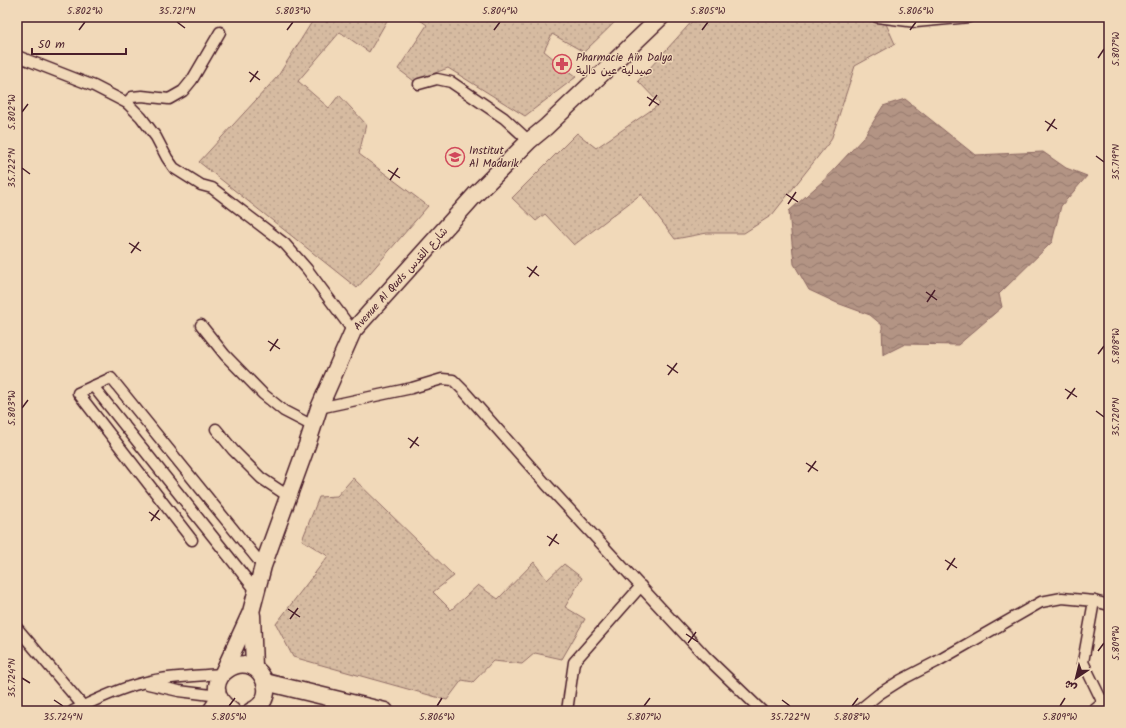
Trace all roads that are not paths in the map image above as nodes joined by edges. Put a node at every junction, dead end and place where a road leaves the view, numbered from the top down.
1 (661, 17) edge
2 (877, 17) edge
3 (969, 17) edge
4 (220, 32) dead end
5 (17, 56) edge
6 (419, 84) dead end
7 (127, 103) junction
8 (529, 141) junction
9 (201, 325) dead end
10 (353, 331) junction
11 (92, 386) junction
12 (319, 408) junction
13 (313, 426) junction
14 (216, 429) dead end
15 (288, 496) junction
16 (192, 540) dead end
17 (263, 566) junction
18 (642, 586) junction
19 (257, 592) junction
20 (1094, 601) junction
21 (1109, 605) edge
22 (252, 612) junction
23 (17, 628) edge
24 (254, 667) junction
25 (223, 674) junction
26 (266, 682) junction
27 (142, 683) junction
28 (1106, 700) edge
29 (216, 702) edge
30 (84, 706) junction
31 (258, 710) edge
32 (73, 711) edge
33 (232, 711) edge
34 (385, 711) edge
35 (567, 711) edge
36 (762, 711) edge
37 (858, 711) edge
38 (1093, 711) edge

1 - 8 main road, Avenue Al Quds شارع القدس
2 - 3 street
4 - 7 street
5 - 7 street
6 - 8 street
7 - 10 street
8 - 10 main road, Avenue Al Quds شارع القدس
9 - 13 street
10 - 12 main road, Avenue Al Quds شارع القدس
11 - 16 street
11 - 17 street
11 - 19 street
12 - 13 main road, Avenue Al Quds شارع القدس
12 - 18 street
13 - 15 main road, Avenue Al Quds شارع القدس
14 - 15 street
15 - 17 main road, Avenue Al Quds شارع القدس
17 - 19 main road, Avenue Al Quds شارع القدس
18 - 35 street
18 - 36 street
19 - 22 main road, Avenue Al Quds شارع القدس
20 - 21 street
20 - 28 street
20 - 37 street
22 - 24 main road, Avenue Al Quds شارع القدس
22 - 25 main road, Avenue Al Quds شارع القدس
23 - 30 street
24 - 25 main road
24 - 26 main road
25 - 27 street
25 - 29 main road, Avenue Al Quds شارع القدس
26 - 31 main road
26 - 34 main road
27 - 29 street
27 - 30 street
28 - 38 street
29 - 33 main road
30 - 32 street

